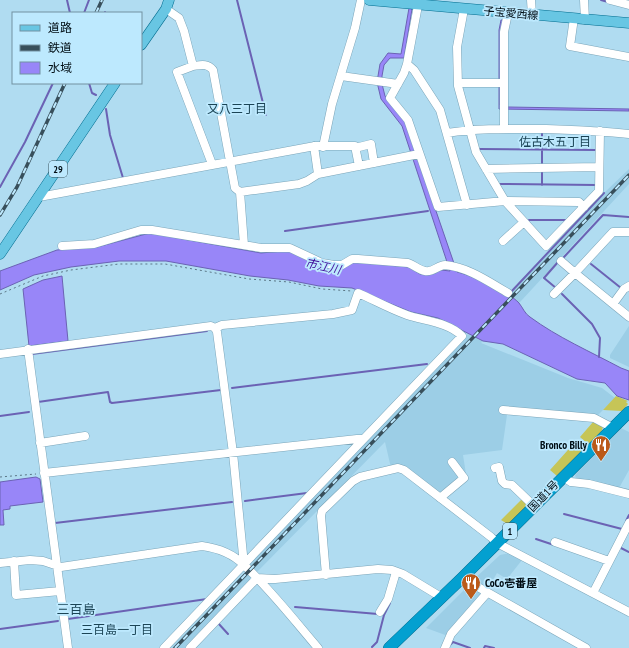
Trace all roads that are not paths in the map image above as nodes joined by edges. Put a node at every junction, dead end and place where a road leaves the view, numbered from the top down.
1 (361, 0) edge
2 (369, 0) edge
3 (531, 0) edge
4 (584, 0) edge
5 (610, 0) edge
6 (415, 3) edge
7 (167, 4) edge
8 (629, 5) edge
9 (464, 8) junction
10 (508, 13) junction
11 (532, 15) junction
12 (574, 18) junction
13 (585, 20) junction
14 (629, 23) edge
15 (142, 43) edge
16 (629, 57) edge
17 (407, 64) junction
18 (193, 66) junction
19 (341, 76) junction
20 (458, 83) junction
21 (501, 83) junction
22 (115, 84) edge
23 (398, 84) junction
24 (504, 128) junction
25 (469, 130) junction
26 (600, 131) junction
27 (447, 133) junction
28 (629, 134) edge
29 (318, 146) junction
30 (355, 148) junction
31 (416, 154) junction
32 (230, 162) junction
33 (374, 163) junction
34 (212, 164) junction
35 (359, 166) junction
36 (599, 167) junction
37 (486, 169) junction
38 (318, 174) junction
39 (240, 192) junction
40 (39, 197) junction
41 (505, 201) junction
42 (467, 205) junction
43 (584, 207) junction
44 (524, 222) junction
45 (629, 232) edge
46 (502, 241) dead end
47 (244, 245) junction
48 (62, 246) dead end
49 (0, 254) edge
50 (561, 261) dead end
51 (575, 273) junction
52 (629, 286) edge
53 (508, 293) dead end
54 (554, 294) dead end
55 (613, 304) junction
56 (629, 317) edge
57 (215, 328) junction
58 (28, 350) junction
59 (0, 354) edge
60 (503, 410) dead end
61 (629, 412) edge
62 (613, 428) junction
63 (85, 436) dead end
64 (363, 440) junction
65 (40, 443) junction
66 (233, 452) junction
67 (452, 462) dead end
68 (495, 468) dead end
69 (44, 473) junction
70 (562, 477) junction
71 (629, 494) edge
72 (440, 498) junction
73 (534, 506) junction
74 (629, 523) edge
75 (554, 542) dead end
76 (497, 543) junction
77 (14, 561) junction
78 (609, 561) junction
79 (0, 563) edge
80 (244, 565) junction
81 (57, 566) junction
82 (396, 572) junction
83 (326, 575) junction
84 (257, 578) junction
85 (462, 578) junction
86 (60, 591) junction
87 (487, 593) junction
88 (593, 593) junction
89 (441, 597) junction
90 (380, 612) dead end
91 (629, 612) edge
92 (68, 648) edge
93 (164, 648) edge
94 (190, 648) edge
95 (318, 648) edge
96 (389, 648) edge
97 (445, 648) edge
98 (586, 648) edge

1 - 19 street
2 - 6 main road, 子宝愛西線
3 - 11 street
4 - 13 street
5 - 8 street
6 - 9 main road, 子宝愛西線
6 - 17 street
7 - 15 main road
7 - 18 street
9 - 10 main road, 子宝愛西線
9 - 20 street
10 - 11 main road, 子宝愛西線
10 - 21 street
11 - 12 main road, 子宝愛西線
12 - 13 main road, 子宝愛西線
12 - 16 street
13 - 14 main road, 子宝愛西線
17 - 23 street
17 - 27 street
18 - 32 street
18 - 34 street
19 - 23 street
19 - 29 street
20 - 21 street
20 - 25 street
21 - 24 street
22 - 40 main road, 29
23 - 31 street
24 - 25 street
24 - 26 street
25 - 27 street
25 - 37 street
26 - 28 street
26 - 36 street
27 - 42 street
29 - 30 street
29 - 32 street
29 - 38 street
30 - 33 street
30 - 35 street
31 - 33 street
31 - 42 street
32 - 34 street
32 - 39 street
33 - 35 street
34 - 40 street
35 - 38 street
36 - 37 street
36 - 43 street
37 - 41 street
38 - 39 street
39 - 47 street
40 - 49 main road, 29
41 - 42 street
41 - 43 street
41 - 44 street
43 - 44 street
44 - 46 street
45 - 51 street
47 - 48 street
47 - 53 street
50 - 51 street
51 - 54 street
51 - 55 street
52 - 55 street
55 - 56 street
57 - 58 street
57 - 64 street
57 - 66 street
58 - 59 street
58 - 65 street
60 - 62 street
61 - 62 highway, 国道1号 / 1
62 - 70 highway, 国道1号 / 1
63 - 65 street
64 - 66 street
64 - 80 street
65 - 69 street
66 - 69 street
66 - 80 street
67 - 72 street
68 - 73 street
69 - 81 street
70 - 71 street
70 - 73 highway, 国道1号 / 1
72 - 76 street
72 - 83 street
73 - 76 highway, 国道1号 / 1
74 - 78 street
75 - 78 street
76 - 85 highway, 国道1号 / 1
76 - 88 street
77 - 79 street
77 - 81 street
77 - 86 street
78 - 88 street
80 - 81 street
80 - 84 street
80 - 93 street
81 - 86 street
82 - 83 street
82 - 89 street
82 - 90 street
83 - 84 street
84 - 94 street
84 - 95 street
85 - 87 street
85 - 89 highway, 国道1号 / 1
86 - 92 street
87 - 97 street
87 - 98 street
88 - 91 street
89 - 96 highway, 国道1号 / 1

